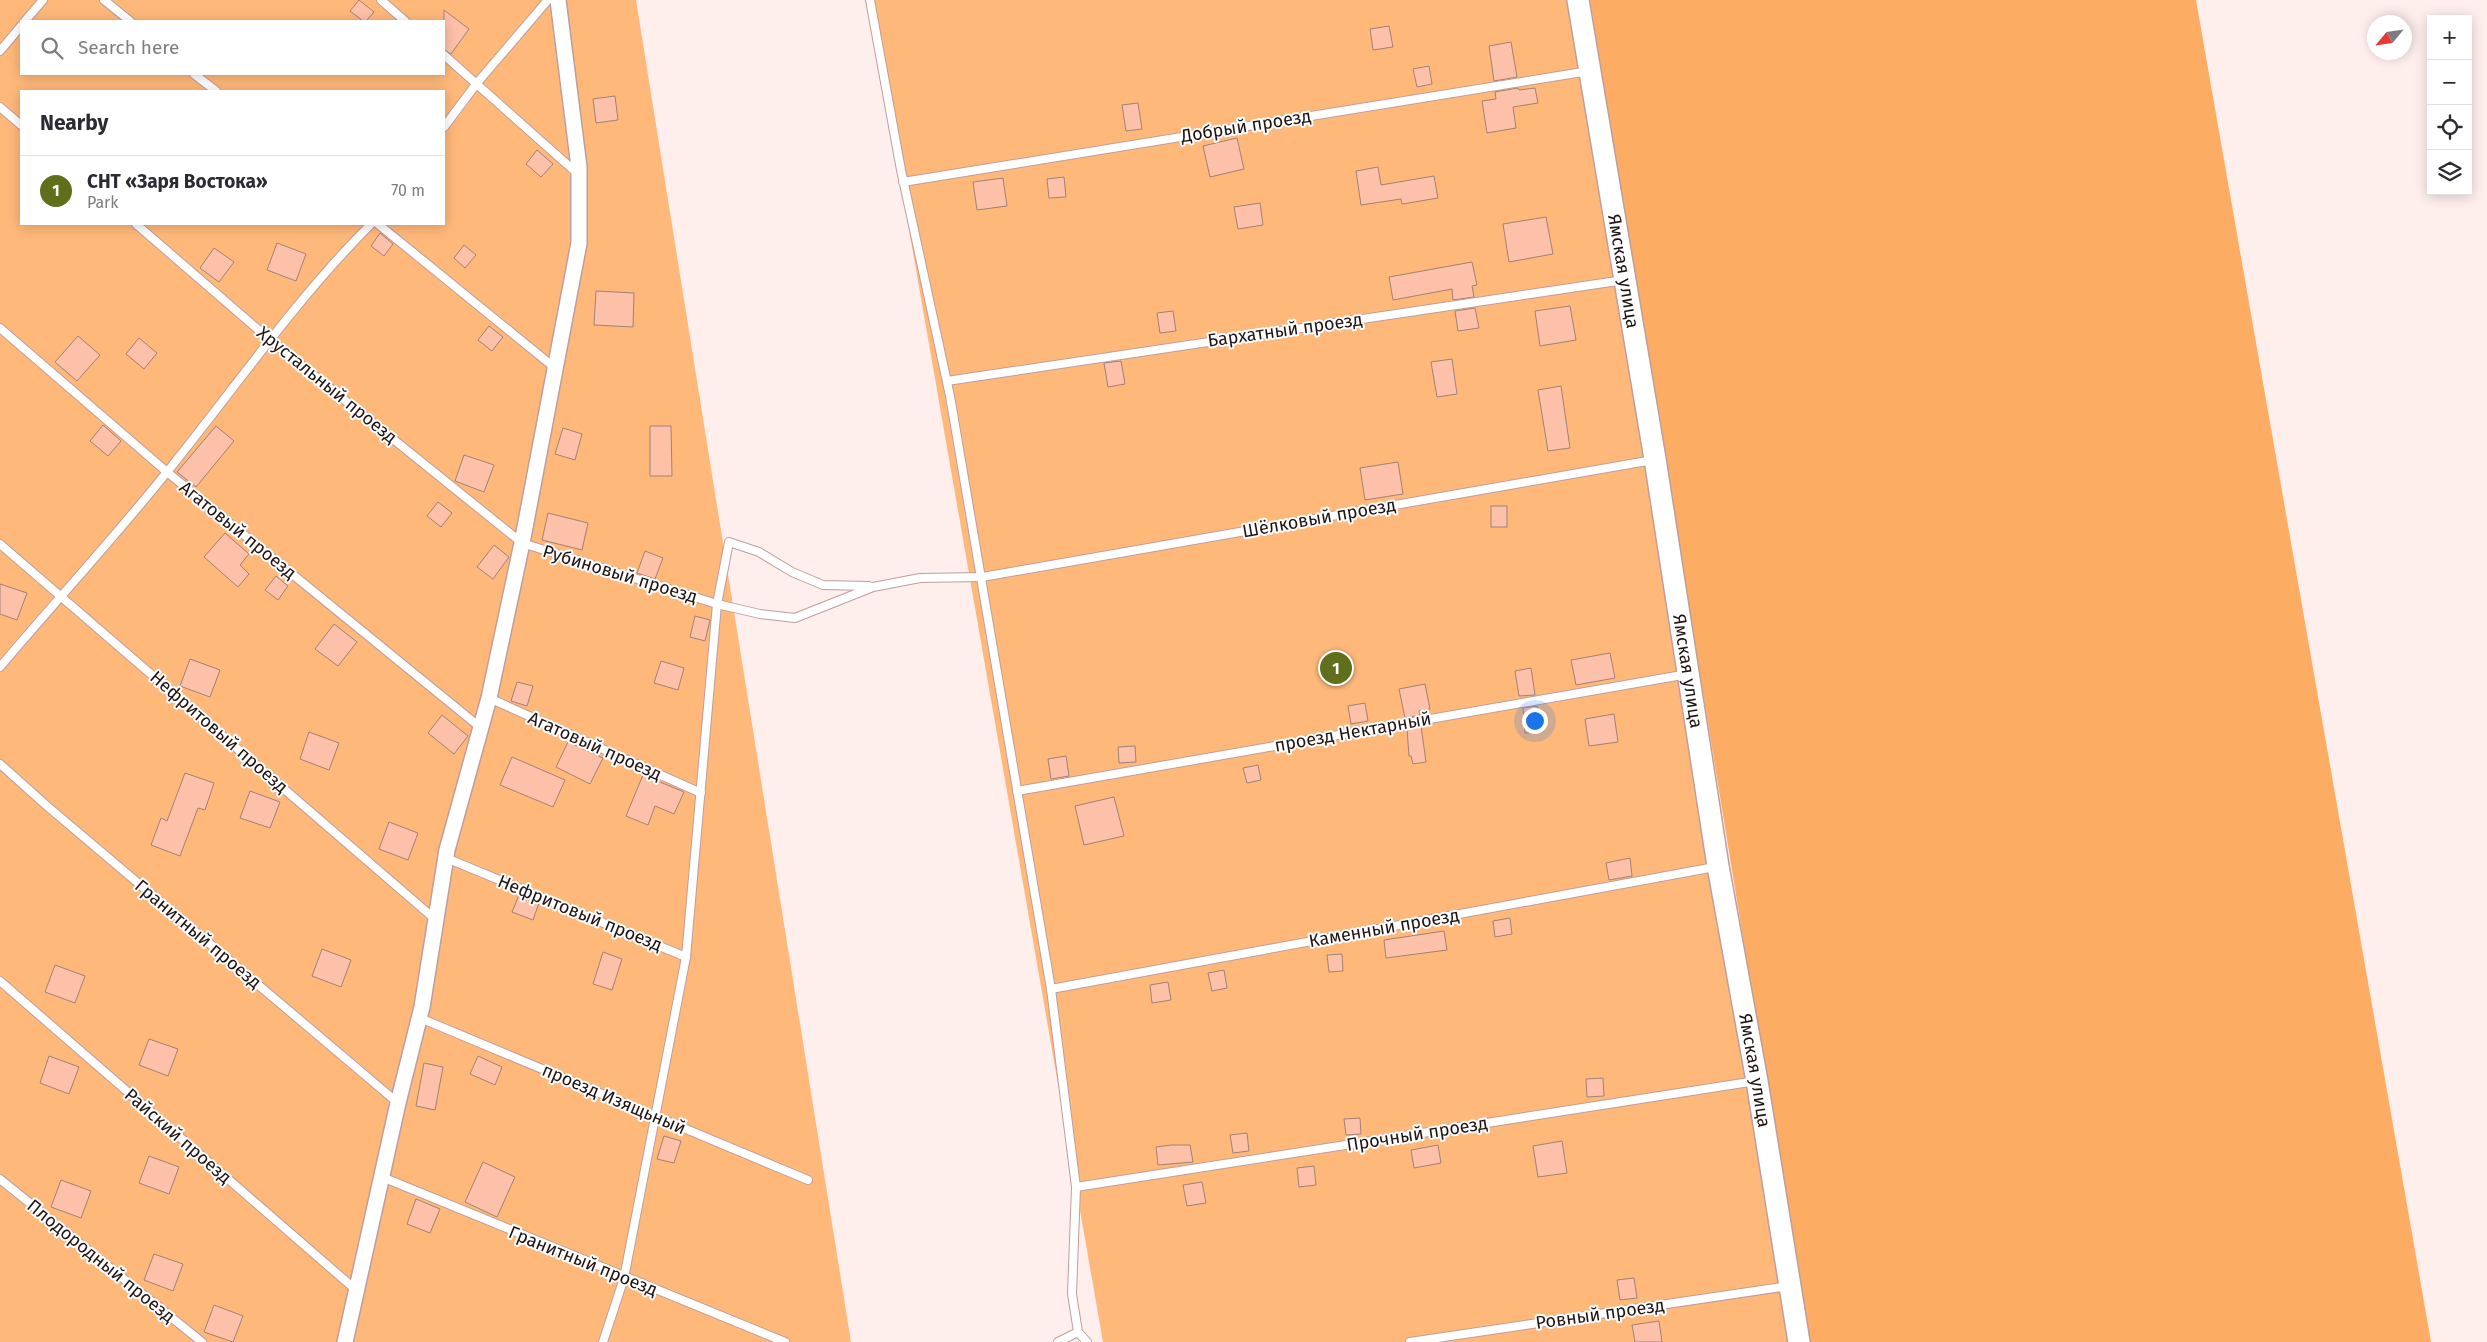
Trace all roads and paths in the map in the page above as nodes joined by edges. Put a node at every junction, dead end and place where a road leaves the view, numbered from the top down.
1 (43, 0) edge
2 (104, 0) edge
3 (380, 0) edge
4 (548, 0) edge
5 (558, 0) edge
6 (870, 0) edge
7 (1578, 0) edge
8 (26, 20) edge
9 (129, 20) edge
10 (404, 20) edge
11 (20, 27) edge
12 (0, 51) edge
13 (445, 56) edge
14 (1589, 71) junction
15 (195, 75) edge
16 (477, 83) junction
17 (215, 90) edge
18 (0, 107) edge
19 (20, 124) edge
20 (445, 126) edge
21 (579, 176) junction
22 (903, 182) junction
23 (137, 225) edge
24 (370, 225) edge
25 (379, 225) edge
26 (1624, 280) junction
27 (0, 328) edge
28 (269, 338) junction
29 (555, 368) junction
30 (946, 381) junction
31 (1655, 459) junction
32 (167, 472) junction
33 (522, 543) junction
34 (0, 544) edge
35 (982, 577) junction
36 (873, 587) junction
37 (61, 595) junction
38 (717, 604) junction
39 (0, 667) edge
40 (1688, 674) junction
41 (489, 698) junction
42 (481, 728) junction
43 (0, 764) edge
44 (1017, 790) junction
45 (701, 793) junction
46 (446, 858) junction
47 (1718, 866) junction
48 (438, 921) junction
49 (686, 957) junction
50 (0, 982) edge
51 (1051, 989) junction
52 (420, 1018) junction
53 (1757, 1081) junction
54 (398, 1103) junction
55 (654, 1115) junction
56 (382, 1177) junction
57 (0, 1179) edge
58 (808, 1180) dead end
59 (1076, 1187) junction
60 (624, 1278) junction
61 (1790, 1286) junction
62 (356, 1290) junction
63 (1078, 1332) junction
64 (347, 1341) edge
65 (202, 1342) edge
66 (603, 1342) edge
67 (785, 1342) edge
68 (1058, 1342) edge
69 (1086, 1342) edge
70 (1410, 1342) edge
71 (1799, 1342) edge

1 - 8 lane
2 - 9 lane
3 - 10 lane
4 - 16 lane
5 - 21 street
6 - 22 lane
7 - 14 street, Ямская улица
11 - 12 lane
13 - 16 lane
14 - 22 lane, Добрый проезд
14 - 26 street, Ямская улица
15 - 17 lane
16 - 20 lane
16 - 21 lane
18 - 19 lane
21 - 29 street
22 - 30 lane
23 - 28 lane, Хрустальный проезд
24 - 28 lane
25 - 29 lane
26 - 30 lane, Бархатный проезд
26 - 31 street, Ямская улица
27 - 32 lane, Агатовый проезд
28 - 32 lane
28 - 33 lane, Хрустальный проезд
29 - 33 street
30 - 35 lane
31 - 35 lane, Шёлковый проезд
31 - 40 street, Ямская улица
32 - 37 lane
32 - 42 lane, Агатовый проезд
33 - 38 lane, Рубиновый проезд
33 - 41 street
34 - 37 lane, Нефритовый проезд
35 - 36 lane, Шёлковый проезд
35 - 44 lane
36 - 38 lane, Рубиновый проезд
36 - 38 lane
37 - 39 lane
37 - 48 lane, Нефритовый проезд
38 - 45 lane
40 - 44 lane, проезд Нектарный
40 - 47 street, Ямская улица
41 - 42 street
41 - 45 lane, Агатовый проезд
42 - 46 street
43 - 54 lane, Гранитный проезд
44 - 51 lane
45 - 49 lane
46 - 48 street
46 - 49 lane, Нефритовый проезд
47 - 51 lane, Каменный проезд
47 - 53 street, Ямская улица
48 - 52 street
49 - 55 lane
50 - 62 lane, Райский проезд
51 - 59 lane
52 - 54 street
52 - 55 lane, проезд Изящьный
53 - 59 lane, Прочный проезд
53 - 61 street, Ямская улица
54 - 56 street
55 - 58 lane, проезд Изящьный
55 - 60 lane
56 - 60 lane, Гранитный проезд
56 - 62 street
57 - 65 lane, Плодородный проезд
59 - 63 lane
60 - 66 lane
60 - 67 lane, Гранитный проезд
61 - 70 lane, Ровный проезд
61 - 71 street, Ямская улица
62 - 64 street
63 - 68 lane
63 - 69 lane

